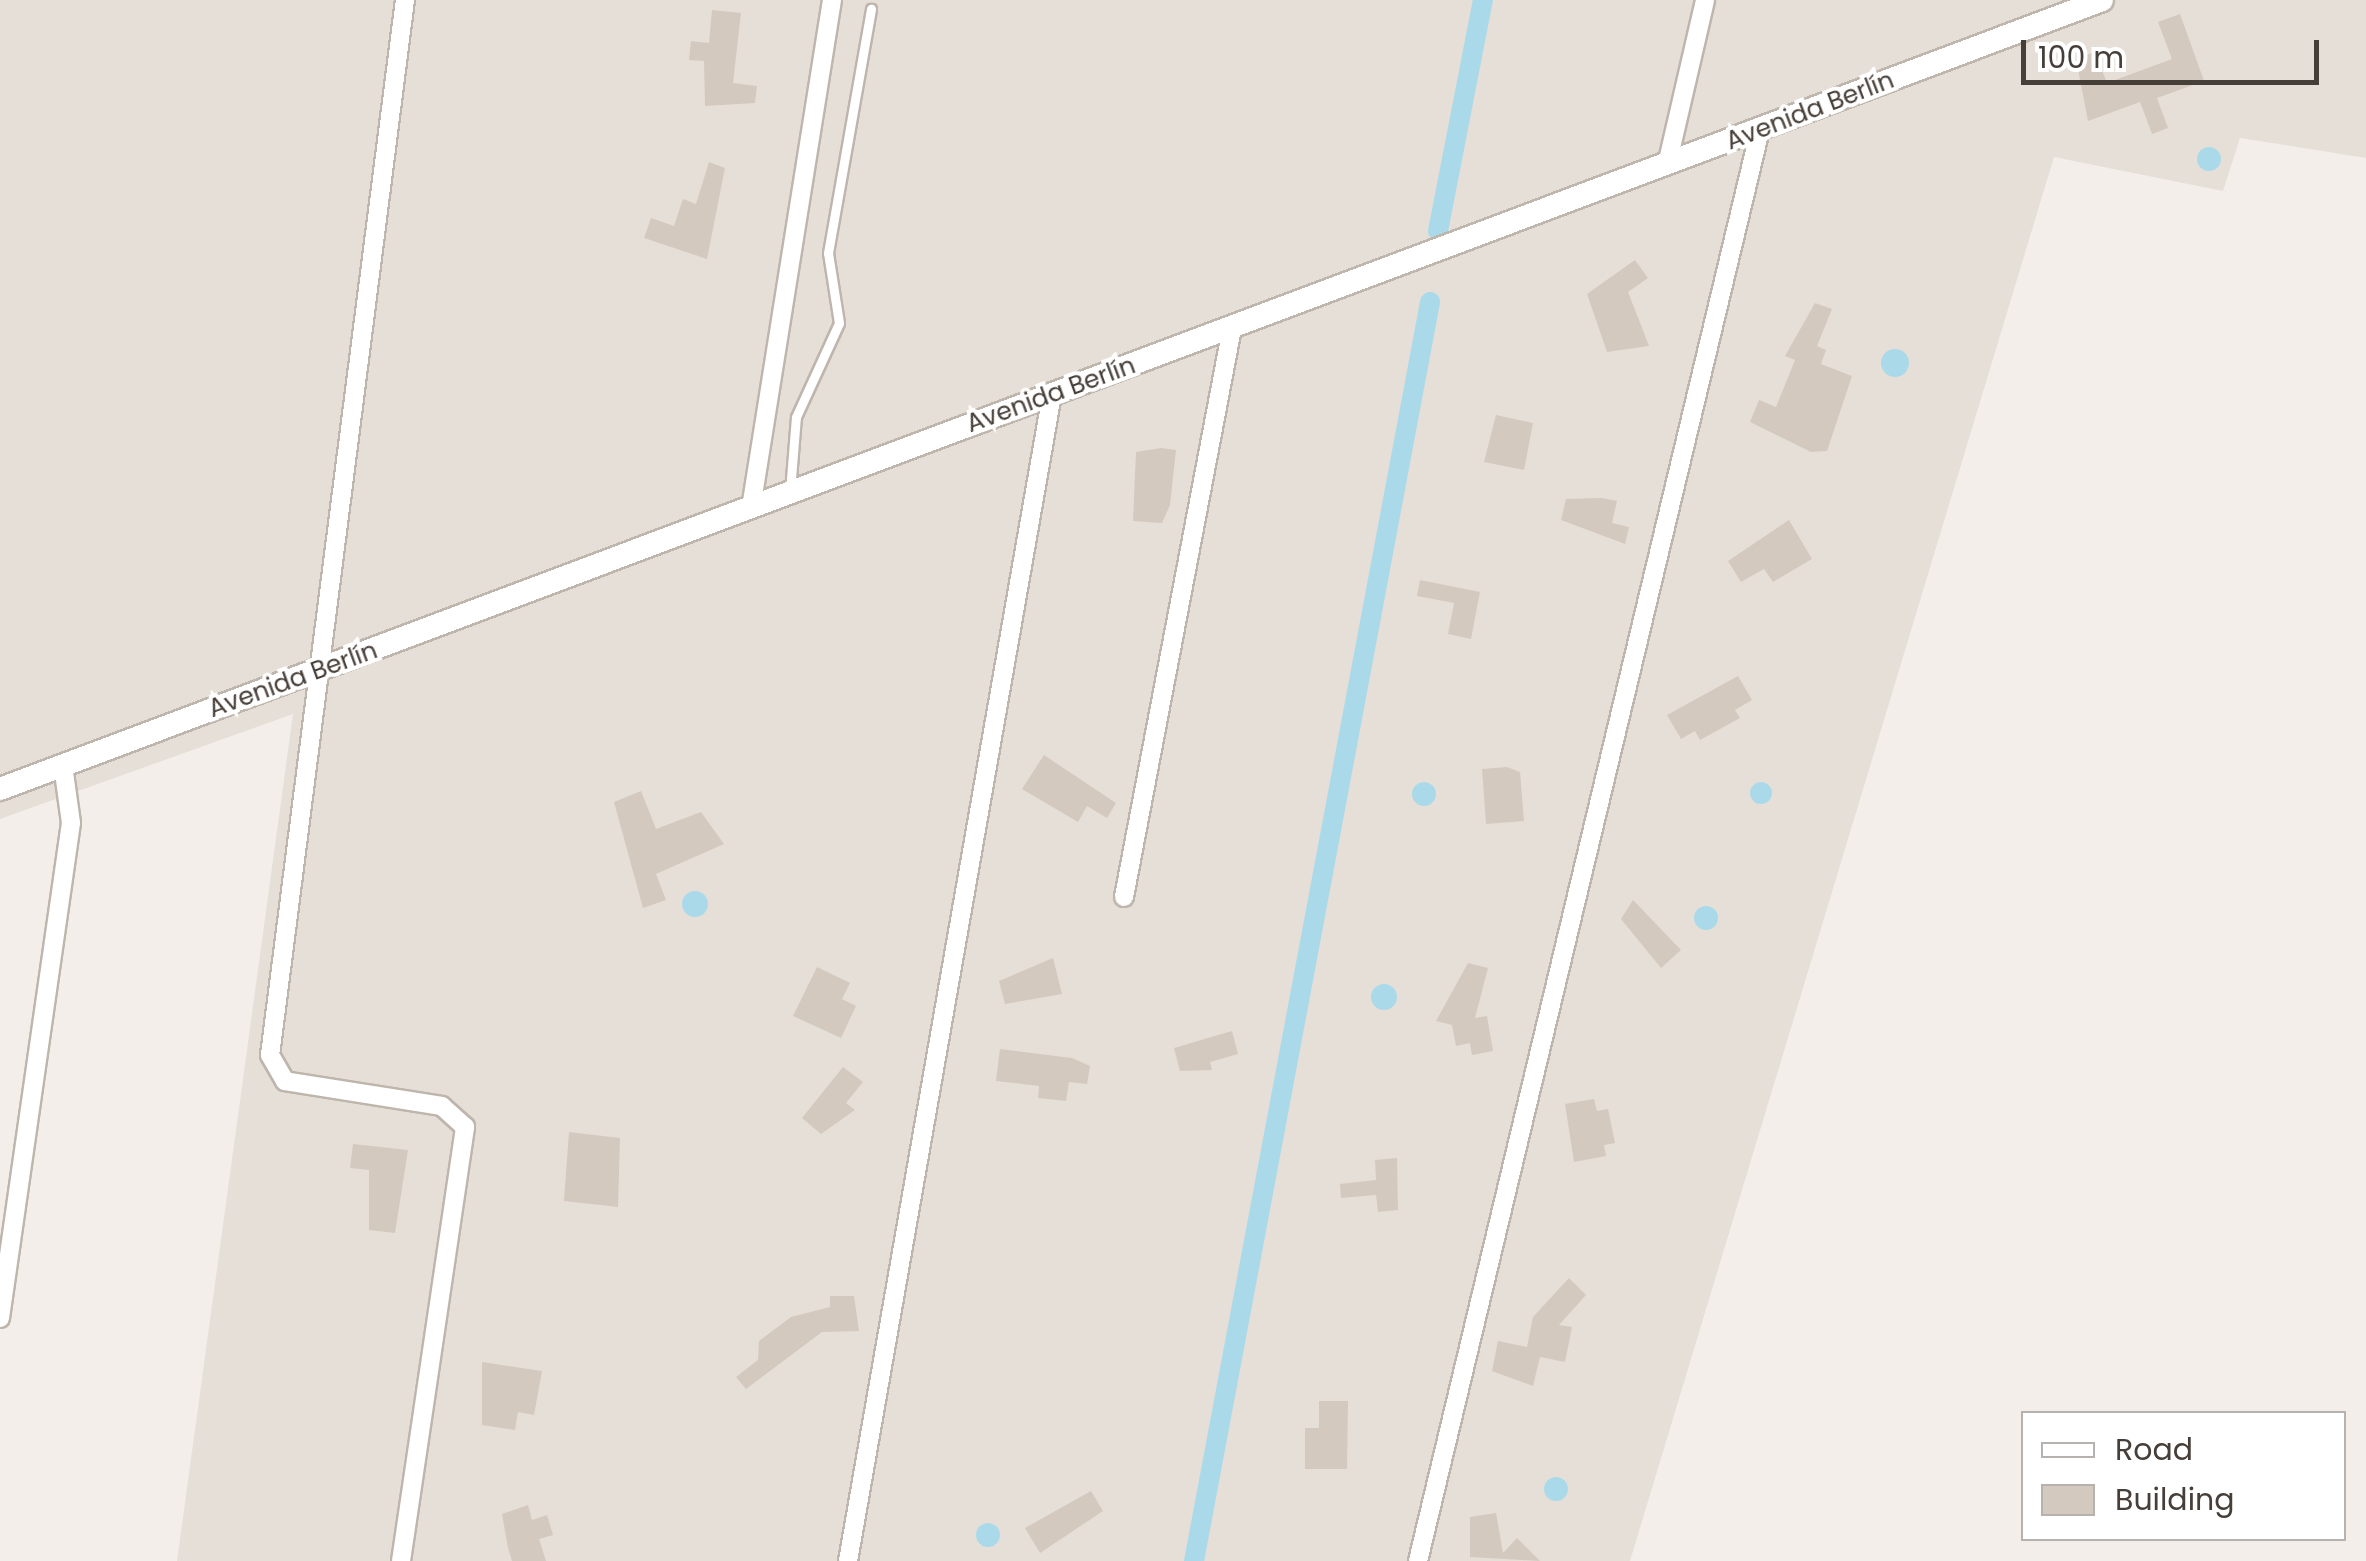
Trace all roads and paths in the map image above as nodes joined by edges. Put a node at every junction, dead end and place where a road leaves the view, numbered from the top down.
1 (405, 0) edge
2 (832, 0) edge
3 (1706, 0) edge
4 (2102, 0) edge
5 (871, 9) dead end
6 (1760, 130) junction
7 (1667, 165) junction
8 (1232, 328) junction
9 (1052, 394) junction
10 (790, 494) junction
11 (751, 508) junction
12 (320, 670) junction
13 (63, 766) junction
14 (0, 789) edge
15 (1124, 897) dead end
16 (0, 1318) edge
17 (401, 1561) edge
18 (848, 1561) edge
19 (1418, 1561) edge

1 - 12 street
2 - 11 street
3 - 7 street
4 - 6 street, Avenida Berlín
5 - 10 lane
6 - 7 street, Avenida Berlín
6 - 19 street
7 - 8 street, Avenida Berlín
8 - 9 street, Avenida Berlín
8 - 15 street
9 - 10 street, Avenida Berlín
9 - 18 street
10 - 11 street, Avenida Berlín
11 - 12 street, Avenida Berlín
12 - 13 street, Avenida Berlín
12 - 17 street
13 - 14 street, Avenida Berlín
13 - 16 street

